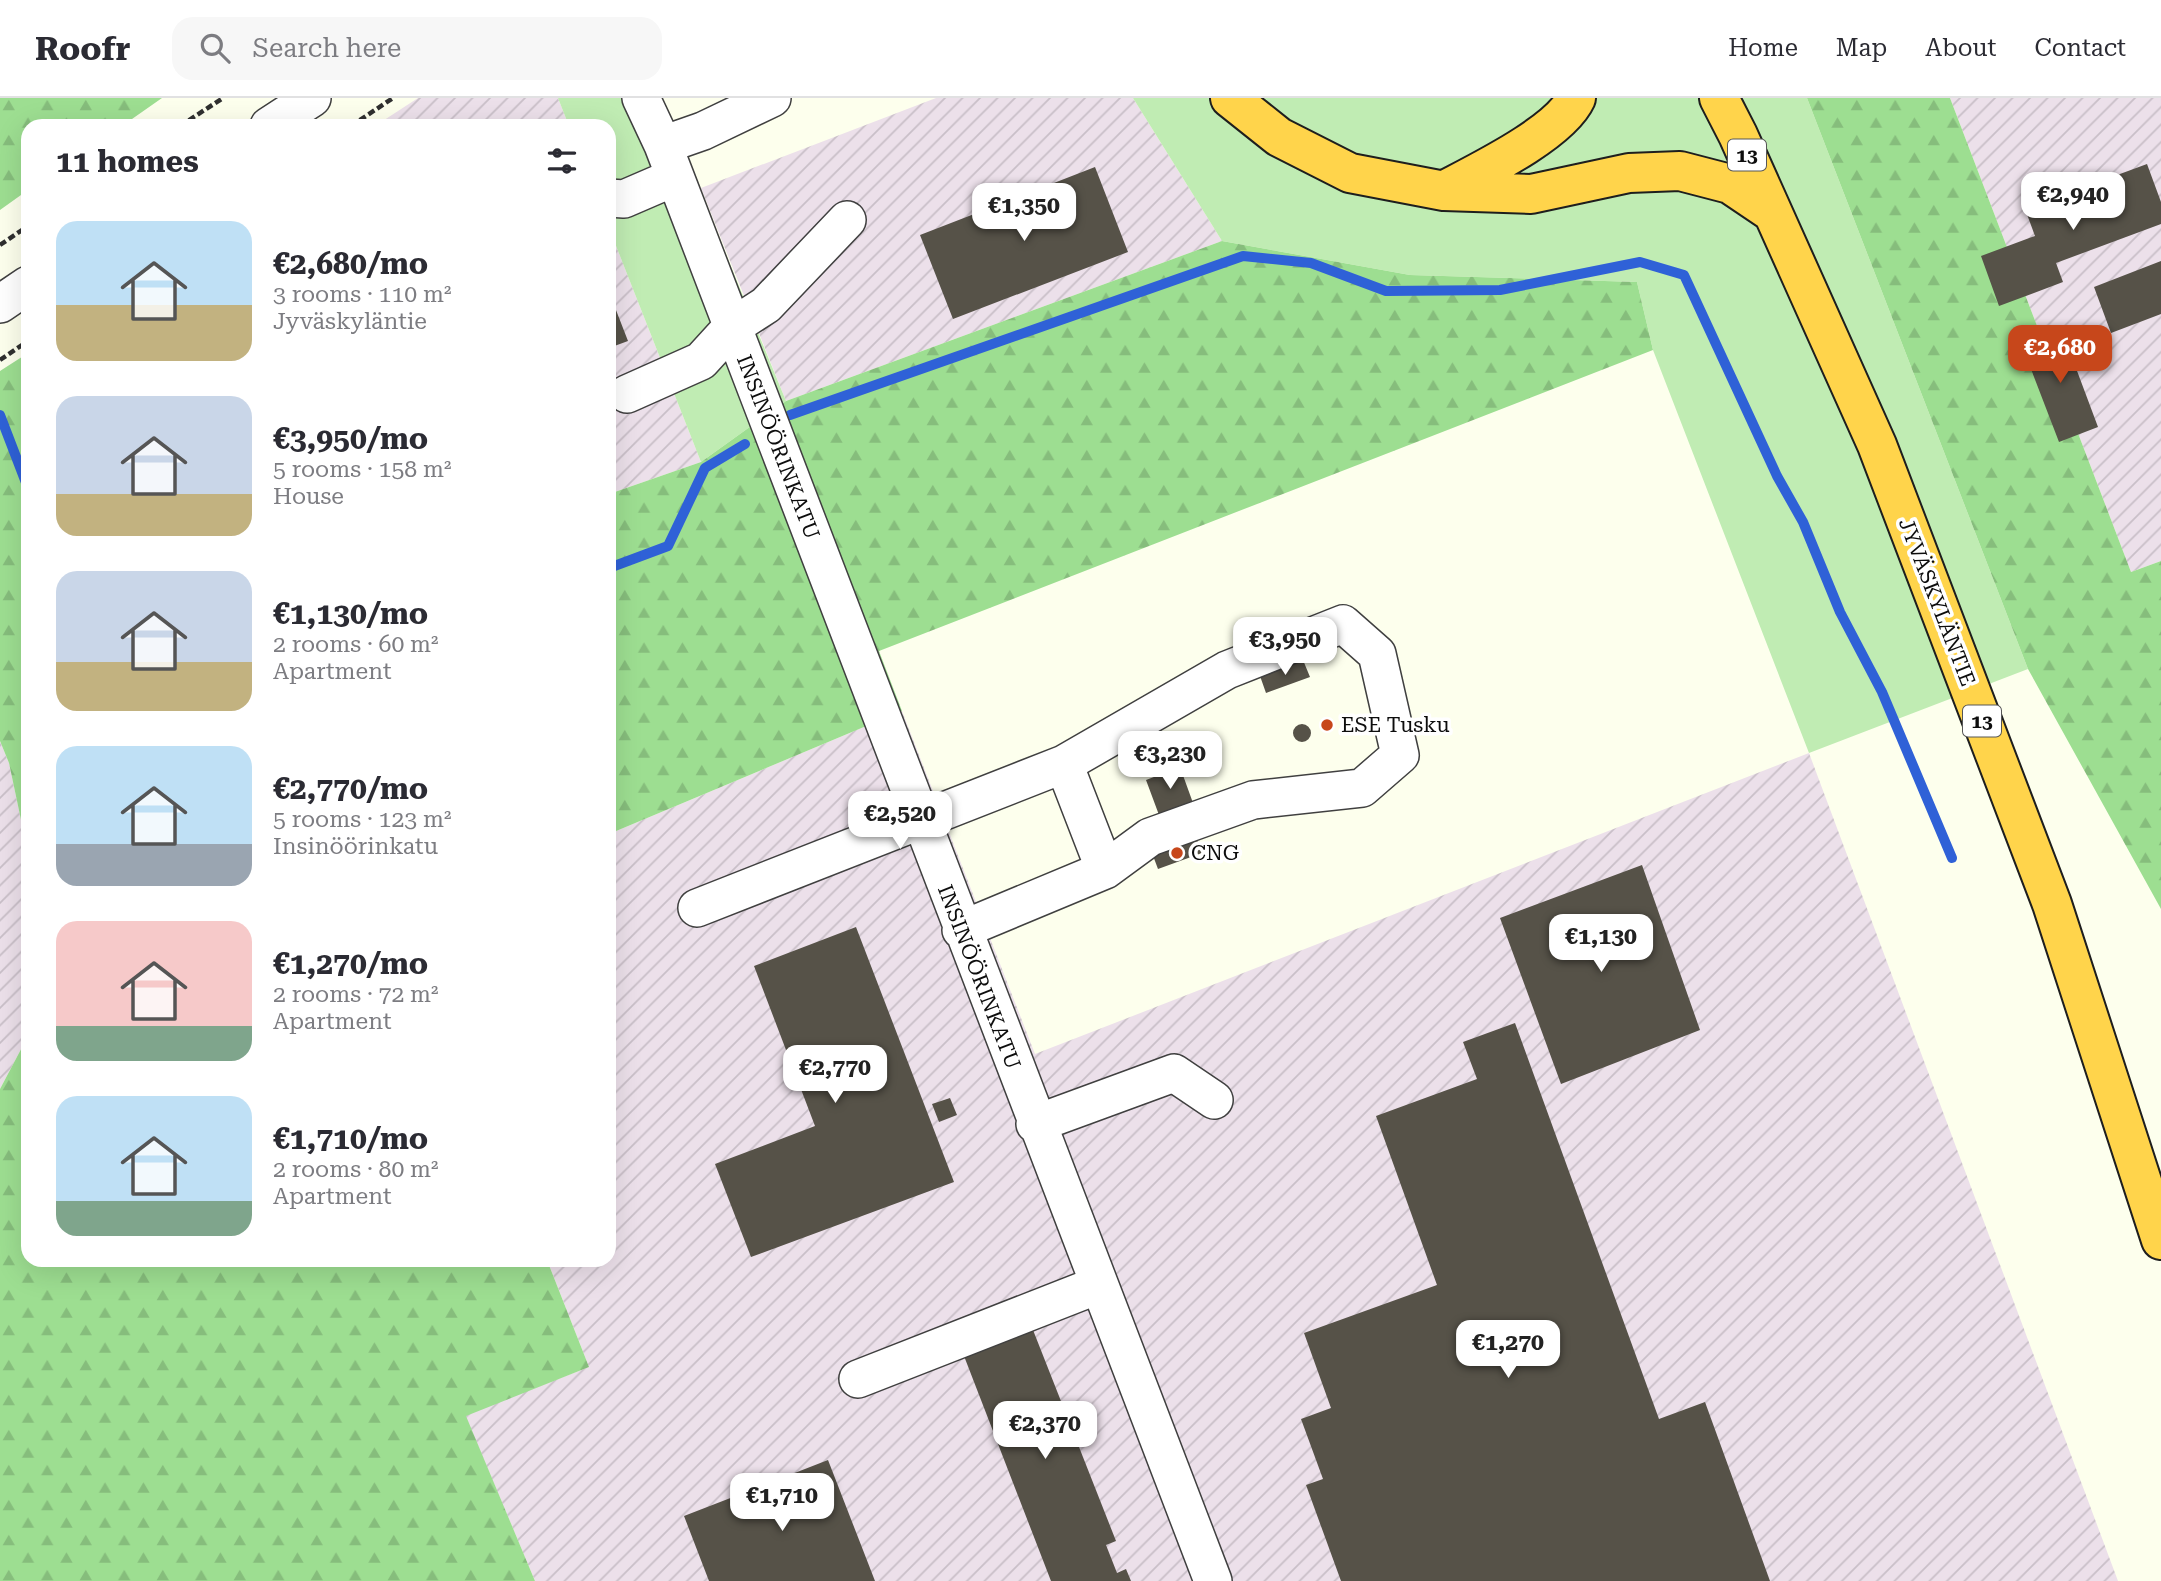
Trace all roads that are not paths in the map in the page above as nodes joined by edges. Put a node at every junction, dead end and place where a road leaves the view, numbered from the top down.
1 (312, 98) edge
2 (641, 98) edge
3 (729, 98) edge
4 (772, 98) edge
5 (1230, 98) edge
6 (1576, 98) edge
7 (1719, 98) edge
8 (280, 119) edge
9 (703, 131) junction
10 (669, 161) junction
11 (1444, 191) junction
12 (616, 198) edge
13 (1773, 213) junction
14 (847, 220) dead end
15 (21, 290) edge
16 (0, 304) edge
17 (732, 327) junction
18 (627, 394) dead end
19 (1064, 764) junction
20 (919, 819) junction
21 (1105, 870) junction
22 (697, 908) dead end
23 (961, 930) junction
24 (1214, 1100) dead end
25 (1035, 1124) junction
26 (2161, 1240) edge
27 (1098, 1284) junction
28 (858, 1379) dead end
29 (1213, 1581) edge

1 - 8 street
2 - 10 street, INSINÖÖRINKATU
3 - 9 street
4 - 9 street
5 - 11 highway
6 - 11 highway
7 - 13 highway, JYVÄSKYLÄNTIE / 13
9 - 10 street
10 - 12 street
10 - 17 street, INSINÖÖRINKATU
11 - 13 highway
13 - 26 highway, JYVÄSKYLÄNTIE / 13
14 - 17 street
15 - 16 street
17 - 18 street
17 - 20 street, INSINÖÖRINKATU
19 - 20 street
19 - 21 street
19 - 21 street
20 - 22 street
20 - 23 street, INSINÖÖRINKATU
21 - 23 street
23 - 25 street, INSINÖÖRINKATU
24 - 25 street
25 - 27 street, INSINÖÖRINKATU
27 - 28 street
27 - 29 street, INSINÖÖRINKATU

